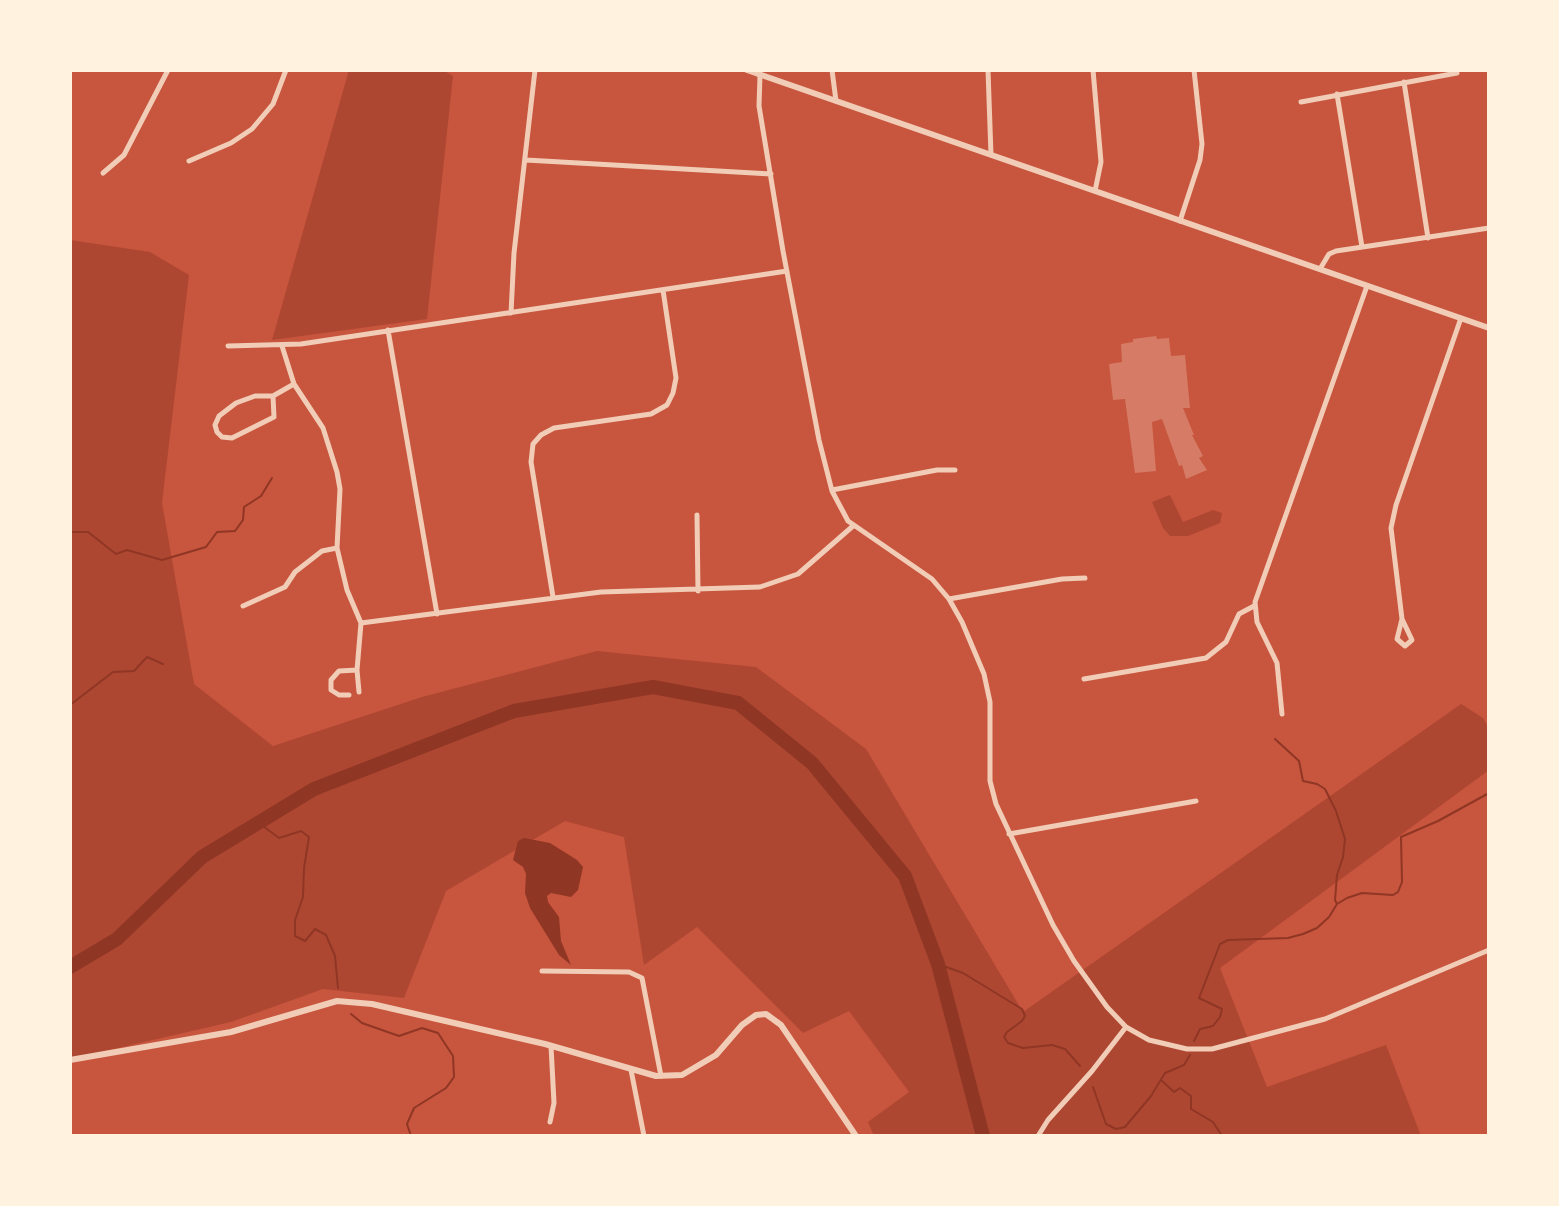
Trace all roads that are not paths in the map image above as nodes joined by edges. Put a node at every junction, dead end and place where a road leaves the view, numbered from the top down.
1 (168, 70) edge
2 (286, 70) edge
3 (535, 70) edge
4 (747, 70) edge
5 (832, 70) edge
6 (988, 70) edge
7 (1093, 70) edge
8 (1194, 70) edge
9 (1457, 73) dead end
10 (760, 75) junction
11 (1404, 82) junction
12 (1337, 94) junction
13 (836, 101) junction
14 (1301, 102) dead end
15 (991, 155) junction
16 (526, 160) junction
17 (189, 161) dead end
18 (103, 173) dead end
19 (771, 174) junction
20 (1095, 191) junction
21 (1180, 221) junction
22 (1489, 228) edge
23 (1428, 238) junction
24 (1362, 247) junction
25 (1320, 269) junction
26 (787, 271) junction
27 (1367, 286) junction
28 (663, 290) junction
29 (511, 313) junction
30 (1461, 318) junction
31 (1489, 328) edge
32 (388, 330) junction
33 (228, 346) dead end
34 (282, 346) junction
35 (294, 384) junction
36 (273, 396) junction
37 (955, 470) dead end
38 (832, 490) junction
39 (697, 515) dead end
40 (853, 526) junction
41 (337, 548) junction
42 (1085, 578) dead end
43 (698, 591) junction
44 (553, 597) junction
45 (949, 599) junction
46 (1255, 605) junction
47 (243, 606) dead end
48 (437, 614) junction
49 (1402, 619) junction
50 (361, 623) junction
51 (357, 670) junction
52 (1084, 679) dead end
53 (359, 692) dead end
54 (349, 695) dead end
55 (1282, 714) dead end
56 (1196, 801) dead end
57 (1009, 834) junction
58 (1489, 950) edge
59 (542, 971) dead end
60 (1126, 1027) junction
61 (551, 1046) junction
62 (70, 1060) edge
63 (631, 1070) junction
64 (661, 1076) junction
65 (550, 1122) dead end
66 (644, 1136) edge
67 (856, 1136) edge
68 (1038, 1136) edge

1 - 18 street
2 - 17 street
3 - 16 street
4 - 10 street
5 - 13 street
6 - 15 street
7 - 20 street
8 - 21 street
9 - 11 street
10 - 13 street
10 - 19 street
11 - 12 street
11 - 23 street
12 - 14 street
12 - 24 street
13 - 15 street
15 - 20 street
16 - 19 street
16 - 29 street
19 - 26 street
20 - 21 street
21 - 25 street
22 - 23 street
23 - 24 street
24 - 25 street
25 - 27 street
26 - 28 street
26 - 38 street
27 - 30 street
27 - 46 street
28 - 29 street
28 - 44 street
29 - 32 street
30 - 31 street
30 - 49 street
32 - 34 street
32 - 48 street
33 - 34 street
34 - 35 street
35 - 36 street
35 - 41 street
36 - 36 street
37 - 38 street
38 - 40 street
39 - 43 street
40 - 43 street
40 - 45 street
41 - 47 street
41 - 50 street
42 - 45 street
43 - 44 street
44 - 48 street
45 - 57 street
46 - 52 street
46 - 55 street
48 - 50 street
49 - 49 street
50 - 51 street
51 - 53 street
51 - 54 street
56 - 57 street
57 - 60 street
58 - 60 street
59 - 64 street
60 - 68 street
61 - 62 street
61 - 63 street
61 - 65 street
63 - 64 street
63 - 66 street
64 - 67 street

